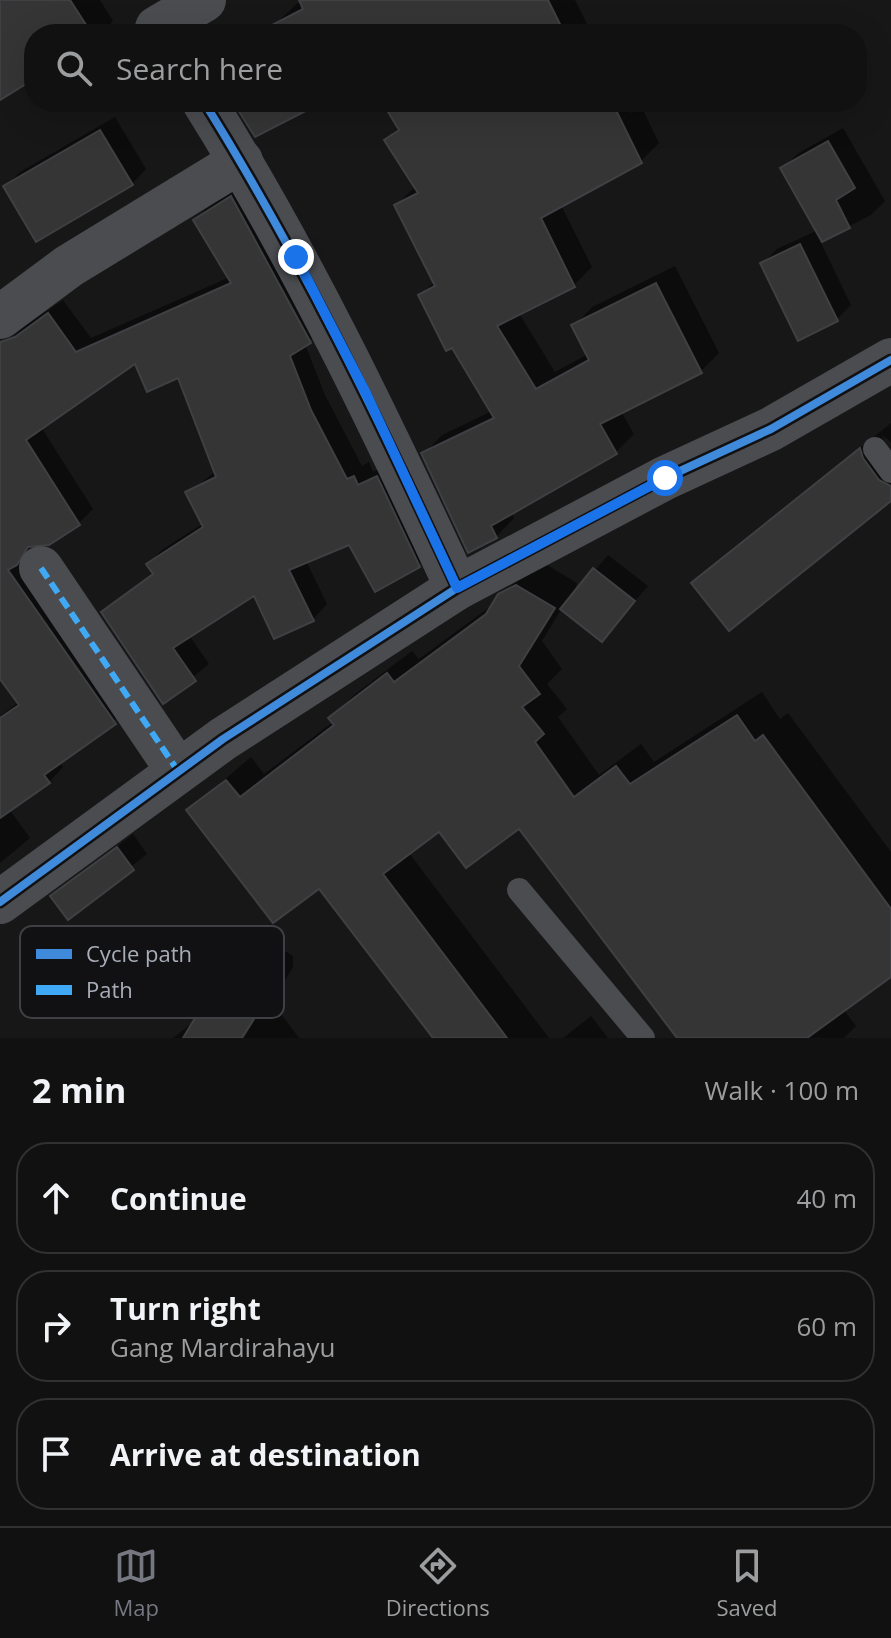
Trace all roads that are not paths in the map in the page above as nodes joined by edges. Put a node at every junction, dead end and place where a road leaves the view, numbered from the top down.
1 (204, 0) edge
2 (153, 21) edge
3 (210, 112) edge
4 (241, 161) junction
5 (0, 317) edge
6 (891, 360) edge
7 (875, 449) dead end
8 (891, 471) edge
9 (41, 568) dead end
10 (457, 588) junction
11 (178, 771) junction
12 (519, 890) dead end
13 (0, 902) edge
14 (643, 1038) edge

1 - 2 street
3 - 4 street
4 - 5 street
4 - 10 street
6 - 10 street
7 - 8 lane
9 - 11 street
10 - 11 street
11 - 13 street
12 - 14 lane

